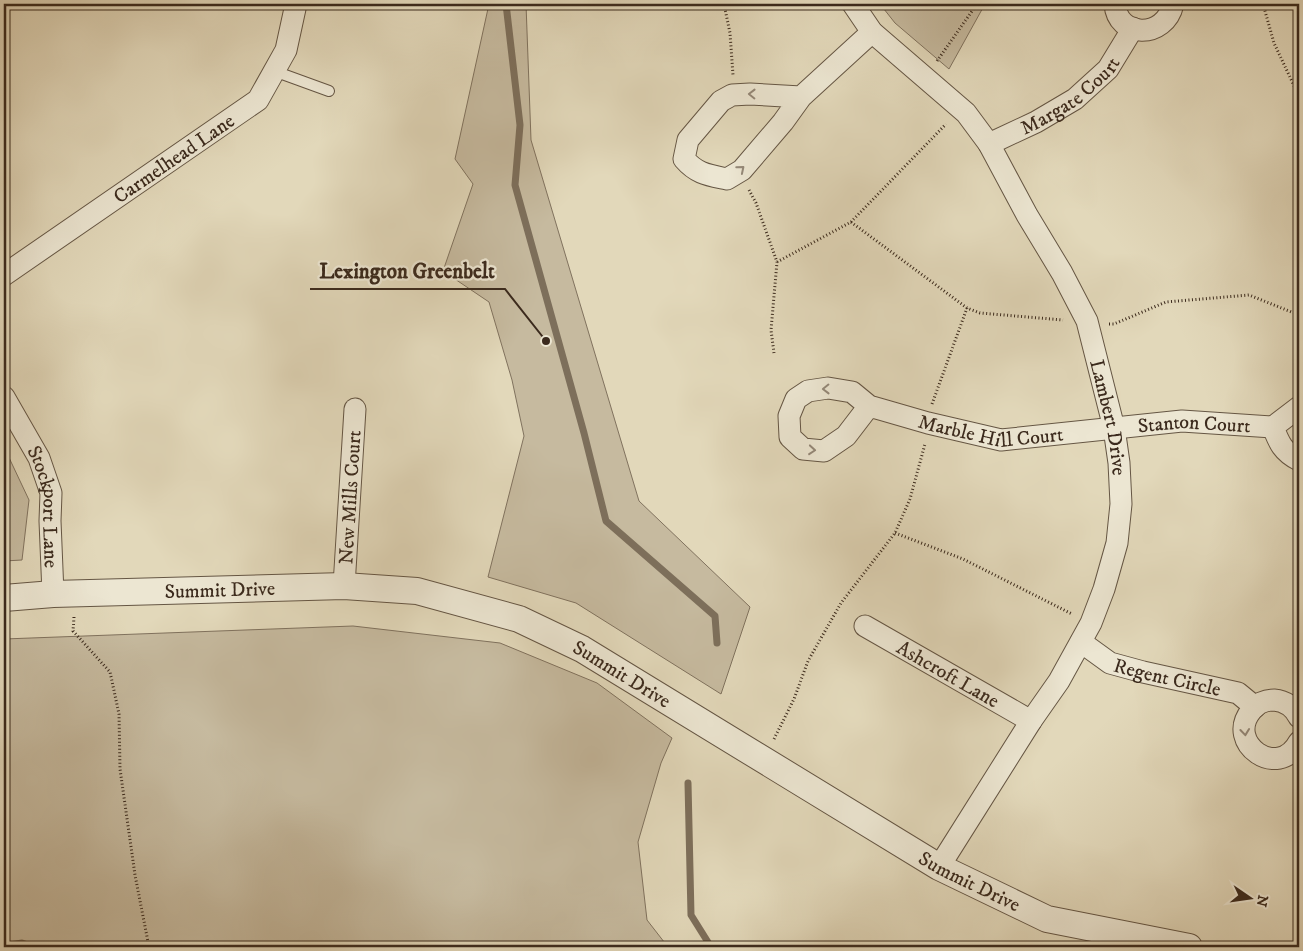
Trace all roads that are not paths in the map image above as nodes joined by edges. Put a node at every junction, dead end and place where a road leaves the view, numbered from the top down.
1 (296, 4) edge
2 (853, 4) edge
3 (1114, 4) edge
4 (1173, 4) edge
5 (1133, 28) junction
6 (872, 32) junction
7 (274, 71) junction
8 (329, 92) dead end
9 (801, 97) junction
10 (989, 144) junction
11 (4, 275) edge
12 (4, 397) edge
13 (869, 406) dead end
14 (1299, 407) edge
15 (355, 410) dead end
16 (1273, 427) junction
17 (1114, 428) junction
18 (1299, 460) edge
19 (344, 586) junction
20 (64, 594) junction
21 (4, 598) edge
22 (865, 626) dead end
23 (1086, 633) junction
24 (1255, 707) junction
25 (1299, 716) edge
26 (1031, 721) junction
27 (1299, 742) edge
28 (939, 866) junction
29 (1189, 947) edge

1 - 7 street, Carmelhead Lane
2 - 6 street, Lambert Drive
3 - 5 street, Margate Court
4 - 5 street
5 - 10 street, Margate Court
6 - 9 street
6 - 10 street, Lambert Drive
7 - 8 lane
7 - 11 street, Carmelhead Lane
9 -> 9 street
10 - 17 street, Lambert Drive
12 - 20 street, Stockport Lane
13 - 17 street, Marble Hill Court
14 - 16 street, Stanton Court
15 - 19 street, New Mills Court
16 - 17 street, Stanton Court
16 - 18 street, Stanton Court
17 - 23 street, Lambert Drive
19 - 20 street, Summit Drive
19 - 28 street, Summit Drive
20 - 21 street, Summit Drive
22 - 26 street, Ashcroft Lane
23 - 24 street, Regent Circle
23 - 26 street, Lambert Drive
24 - 25 street
24 -> 27 street
26 - 28 street, Lambert Drive
28 - 29 street, Summit Drive

